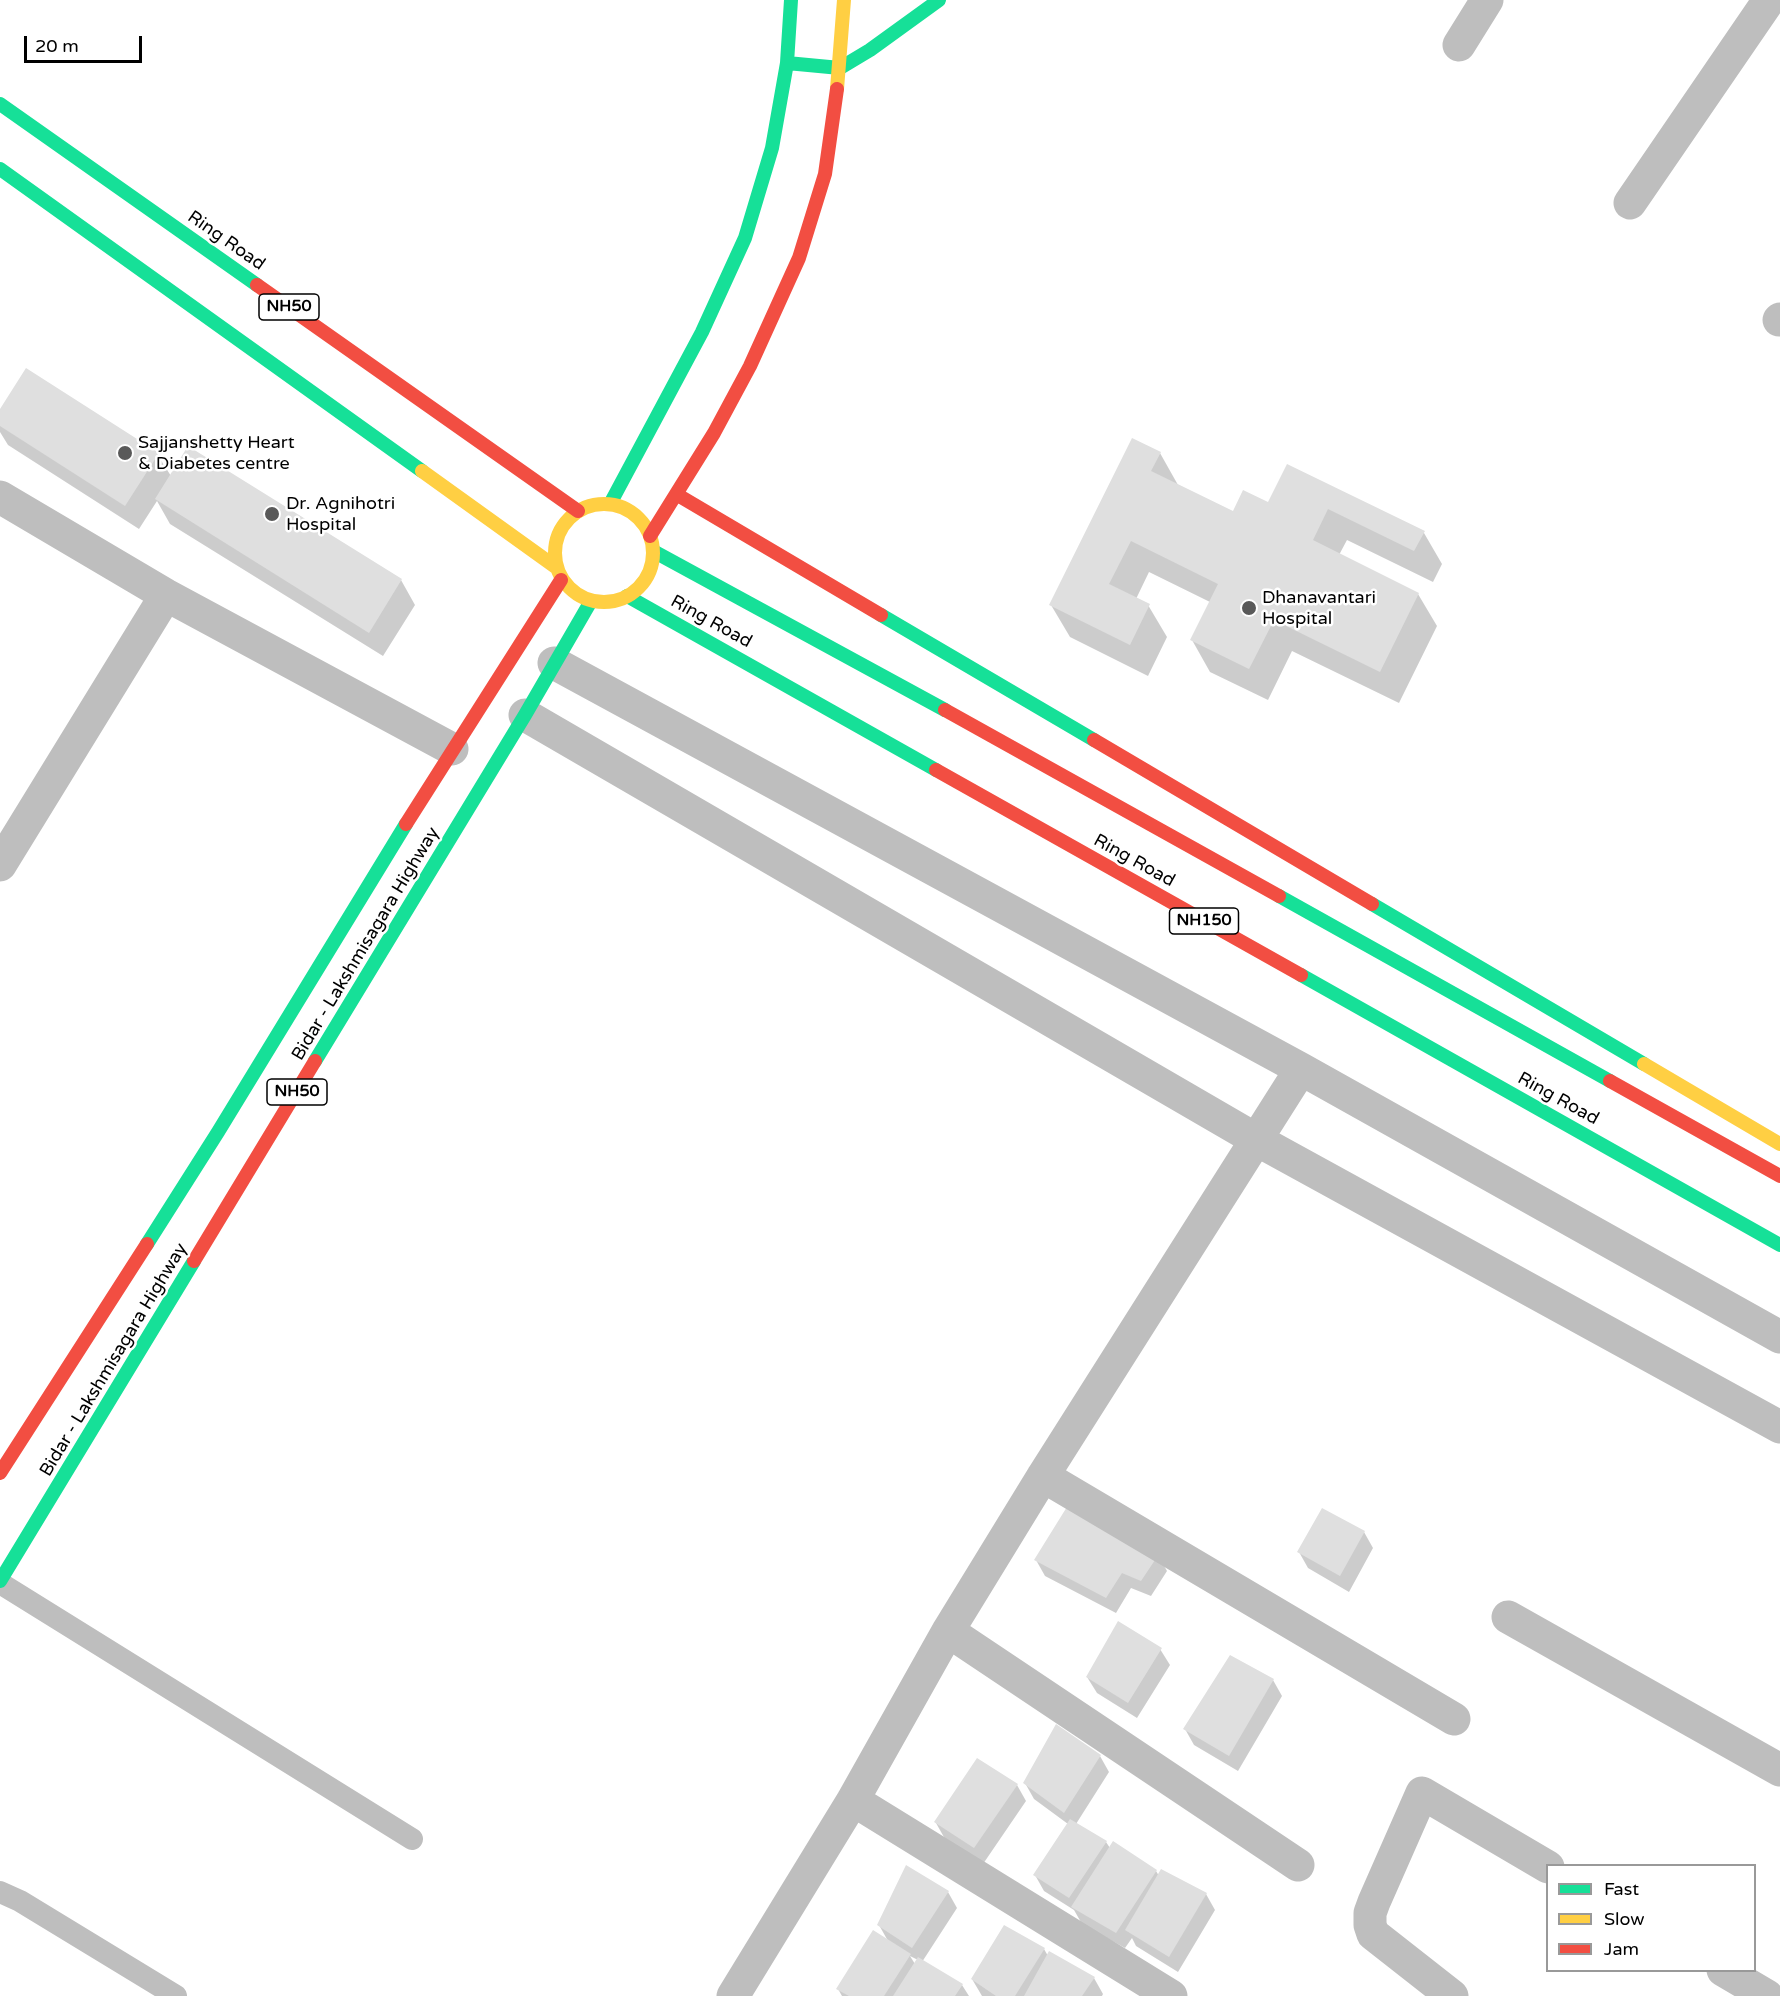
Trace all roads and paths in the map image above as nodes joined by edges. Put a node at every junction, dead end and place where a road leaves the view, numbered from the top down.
1 (791, 0) edge
2 (844, 0) edge
3 (920, 0) edge
4 (939, 0) edge
5 (1487, 0) edge
6 (1769, 0) edge
7 (917, 15) junction
8 (1459, 45) dead end
9 (787, 63) junction
10 (840, 68) junction
11 (0, 104) edge
12 (0, 169) edge
13 (1630, 203) dead end
14 (676, 494) junction
15 (0, 497) edge
16 (610, 504) junction
17 (578, 511) junction
18 (650, 536) junction
19 (653, 552) junction
20 (559, 574) junction
21 (166, 595) junction
22 (627, 596) junction
23 (591, 601) junction
24 (554, 663) junction
25 (525, 715) junction
26 (452, 749) junction
27 (0, 865) edge
28 (1301, 1069) junction
29 (1257, 1140) junction
30 (1780, 1144) edge
31 (1780, 1176) edge
32 (1780, 1245) edge
33 (1780, 1338) edge
34 (1780, 1427) edge
35 (0, 1473) edge
36 (1042, 1476) junction
37 (0, 1582) edge
38 (1508, 1617) dead end
39 (948, 1631) junction
40 (1454, 1719) dead end
41 (1780, 1770) edge
42 (853, 1800) junction
43 (412, 1839) dead end
44 (1298, 1865) dead end
45 (1546, 1866) edge
46 (0, 1892) edge
47 (1725, 1972) edge
48 (738, 1994) edge
49 (176, 1996) edge
50 (1171, 1996) edge
51 (1452, 1996) edge
52 (1767, 1996) edge

1 - 9 main road
2 - 10 main road
3 - 7 main road
4 - 7 main road
5 - 8 street
6 - 13 street
7 - 10 main road
9 - 10 main road
9 - 16 main road
10 - 14 main road
11 - 17 main road, Ring Road / NH50
12 - 20 main road
14 - 18 main road
14 - 30 main road
15 - 21 street
16 - 17 main road
16 - 18 main road
17 - 20 main road
18 - 19 main road
19 - 22 main road
19 - 31 main road, Ring Road
20 - 23 main road
20 - 26 main road, NH50
21 - 26 street
21 - 27 street
22 - 23 main road
22 - 32 main road, Ring Road / NH150
23 - 24 main road, Bidar - Lakshmisagara Highway / NH50
24 - 25 main road, Bidar - Lakshmisagara Highway / NH50
24 - 28 street
25 - 29 street
25 - 37 main road, Bidar - Lakshmisagara Highway / NH50
26 - 35 main road, NH50
28 - 29 street
28 - 33 street
29 - 34 street
29 - 36 street
36 - 39 street
36 - 40 street
37 - 43 lane
38 - 41 street
39 - 42 street
39 - 44 street
42 - 48 street
42 - 50 street
45 - 51 street
46 - 49 lane
47 - 52 street

